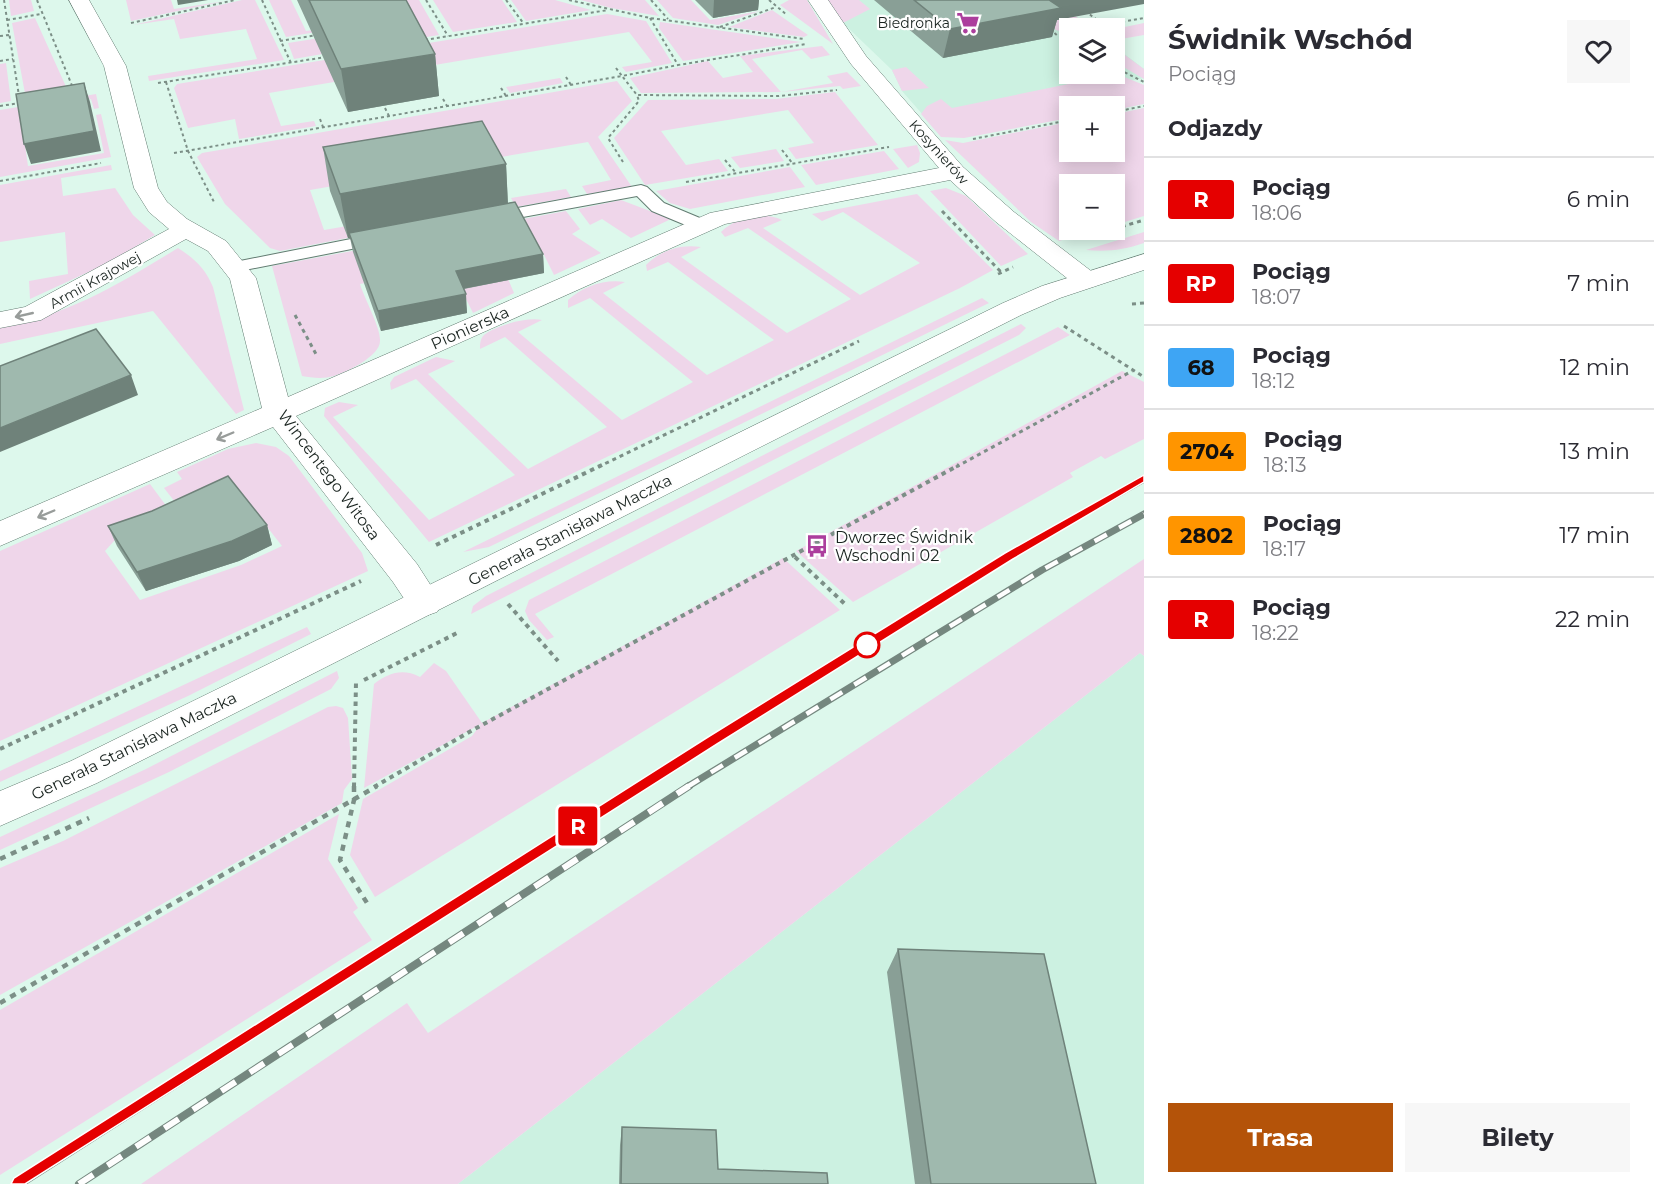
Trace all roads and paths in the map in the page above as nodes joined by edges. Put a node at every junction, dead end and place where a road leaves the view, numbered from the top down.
1 (4, 0) edge
2 (37, 0) edge
3 (79, 0) edge
4 (235, 0) edge
5 (262, 0) edge
6 (426, 0) edge
7 (506, 0) edge
8 (569, 0) edge
9 (651, 0) edge
10 (769, 0) edge
11 (818, 0) edge
12 (5, 6) junction
13 (1079, 6) dead end
14 (0, 7) edge
15 (776, 7) junction
16 (608, 10) junction
17 (41, 14) junction
18 (650, 18) junction
19 (1144, 18) edge
20 (7, 20) junction
21 (669, 21) junction
22 (795, 21) dead end
23 (524, 24) junction
24 (124, 25) dead end
25 (1043, 25) edge
26 (720, 28) junction
27 (327, 33) edge
28 (9, 35) junction
29 (0, 36) edge
30 (448, 36) junction
31 (1059, 37) edge
32 (280, 41) junction
33 (415, 42) edge
34 (326, 57) edge
35 (13, 59) junction
36 (0, 61) edge
37 (291, 63) junction
38 (678, 65) junction
39 (616, 68) dead end
40 (1125, 72) edge
41 (622, 76) junction
42 (566, 77) dead end
43 (166, 82) junction
44 (1144, 82) edge
45 (571, 85) junction
46 (73, 88) edge
47 (121, 88) junction
48 (501, 88) dead end
49 (838, 90) dead end
50 (637, 95) junction
51 (506, 96) junction
52 (443, 99) dead end
53 (0, 106) edge
54 (447, 106) junction
55 (1144, 106) edge
56 (385, 108) edge
57 (1125, 110) edge
58 (389, 116) junction
59 (320, 119) dead end
60 (1059, 122) edge
61 (323, 127) junction
62 (928, 139) junction
63 (782, 150) dead end
64 (188, 151) junction
65 (138, 158) junction
66 (726, 160) dead end
67 (793, 164) junction
68 (955, 172) junction
69 (736, 173) junction
70 (912, 180) junction
71 (0, 181) edge
72 (641, 190) junction
73 (216, 205) dead end
74 (1144, 220) edge
75 (474, 221) edge
76 (701, 225) junction
77 (1125, 226) edge
78 (186, 229) junction
79 (396, 235) edge
80 (1078, 240) edge
81 (1046, 250) junction
82 (268, 258) junction
83 (1144, 262) edge
84 (235, 267) junction
85 (1001, 272) junction
86 (993, 276) dead end
87 (1086, 280) junction
88 (0, 320) edge
89 (870, 336) dead end
90 (1109, 356) dead end
91 (1132, 371) junction
92 (1144, 377) edge
93 (334, 389) junction
94 (278, 413) junction
95 (0, 534) edge
96 (794, 557) junction
97 (398, 564) junction
98 (425, 603) junction
99 (508, 603) dead end
100 (310, 605) junction
101 (847, 606) dead end
102 (339, 645) junction
103 (558, 661) dead end
104 (0, 749) edge
105 (354, 800) junction
106 (0, 809) edge
107 (367, 903) dead end
108 (0, 1003) edge

1 - 12 path
2 - 17 path
3 - 47 street, Wincentego Witosa
4 - 24 path
5 - 32 path
6 - 30 path
7 - 23 path
8 - 16 path
9 - 21 path
10 - 15 path
11 - 62 street, Kosynierów
12 - 14 path
12 - 20 path
13 - 19 path
15 - 22 path
15 - 26 path
16 - 18 path
16 - 23 path
17 - 20 path
17 - 46 path
18 - 21 path
18 - 38 path
20 - 28 path
21 - 26 path
23 - 30 path
25 - 31 path
26 - 38 path
27 - 32 path
28 - 29 path
28 - 35 path
30 - 33 path
32 - 37 path
34 - 37 path
35 - 36 path
35 - 53 path
37 - 43 path
38 - 41 path
39 - 41 path
40 - 44 path
41 - 45 path
41 - 50 path
42 - 45 path
43 - 47 path
43 - 64 path
45 - 51 path
47 - 65 street, Wincentego Witosa
48 - 51 path
49 - 50 path
50 - 72 path
51 - 54 path
52 - 54 path
54 - 58 path
55 - 57 path
56 - 58 path
58 - 61 path
59 - 61 path
60 - 62 path
61 - 64 path
62 - 67 path
62 - 68 street, Kosynierów
63 - 67 path
64 - 65 path
64 - 73 path
65 - 71 path
65 - 78 street, Wincentego Witosa
66 - 69 path
67 - 69 path
68 - 70 street, Pionierska
68 - 81 street, Kosynierów
69 - 72 path
70 - 76 street, Pionierska
70 - 85 path
72 - 75 lane
72 - 76 lane
74 - 77 path
76 - 93 street, Pionierska
78 - 84 street, Wincentego Witosa
78 -> 88 street, Armii Krajowej
79 - 82 lane
80 - 81 path
81 - 85 path
81 - 87 street, Kosynierów
82 - 84 lane
82 - 93 path
83 - 87 street, Generała Stanisława Maczka
84 - 94 street, Wincentego Witosa
85 - 86 path
87 - 98 street, Generała Stanisława Maczka
89 - 97 path
90 - 91 path
91 - 92 path
91 - 96 path
93 - 94 street, Pionierska
94 -> 95 street, Pionierska
94 - 97 street, Wincentego Witosa
96 - 101 path
96 - 105 path
97 - 98 street, Wincentego Witosa
97 - 100 path
98 - 102 street, Generała Stanisława Maczka
99 - 103 path
100 - 102 path
100 - 104 path
102 - 105 path
102 - 106 street, Generała Stanisława Maczka
105 - 107 path
105 - 108 path

